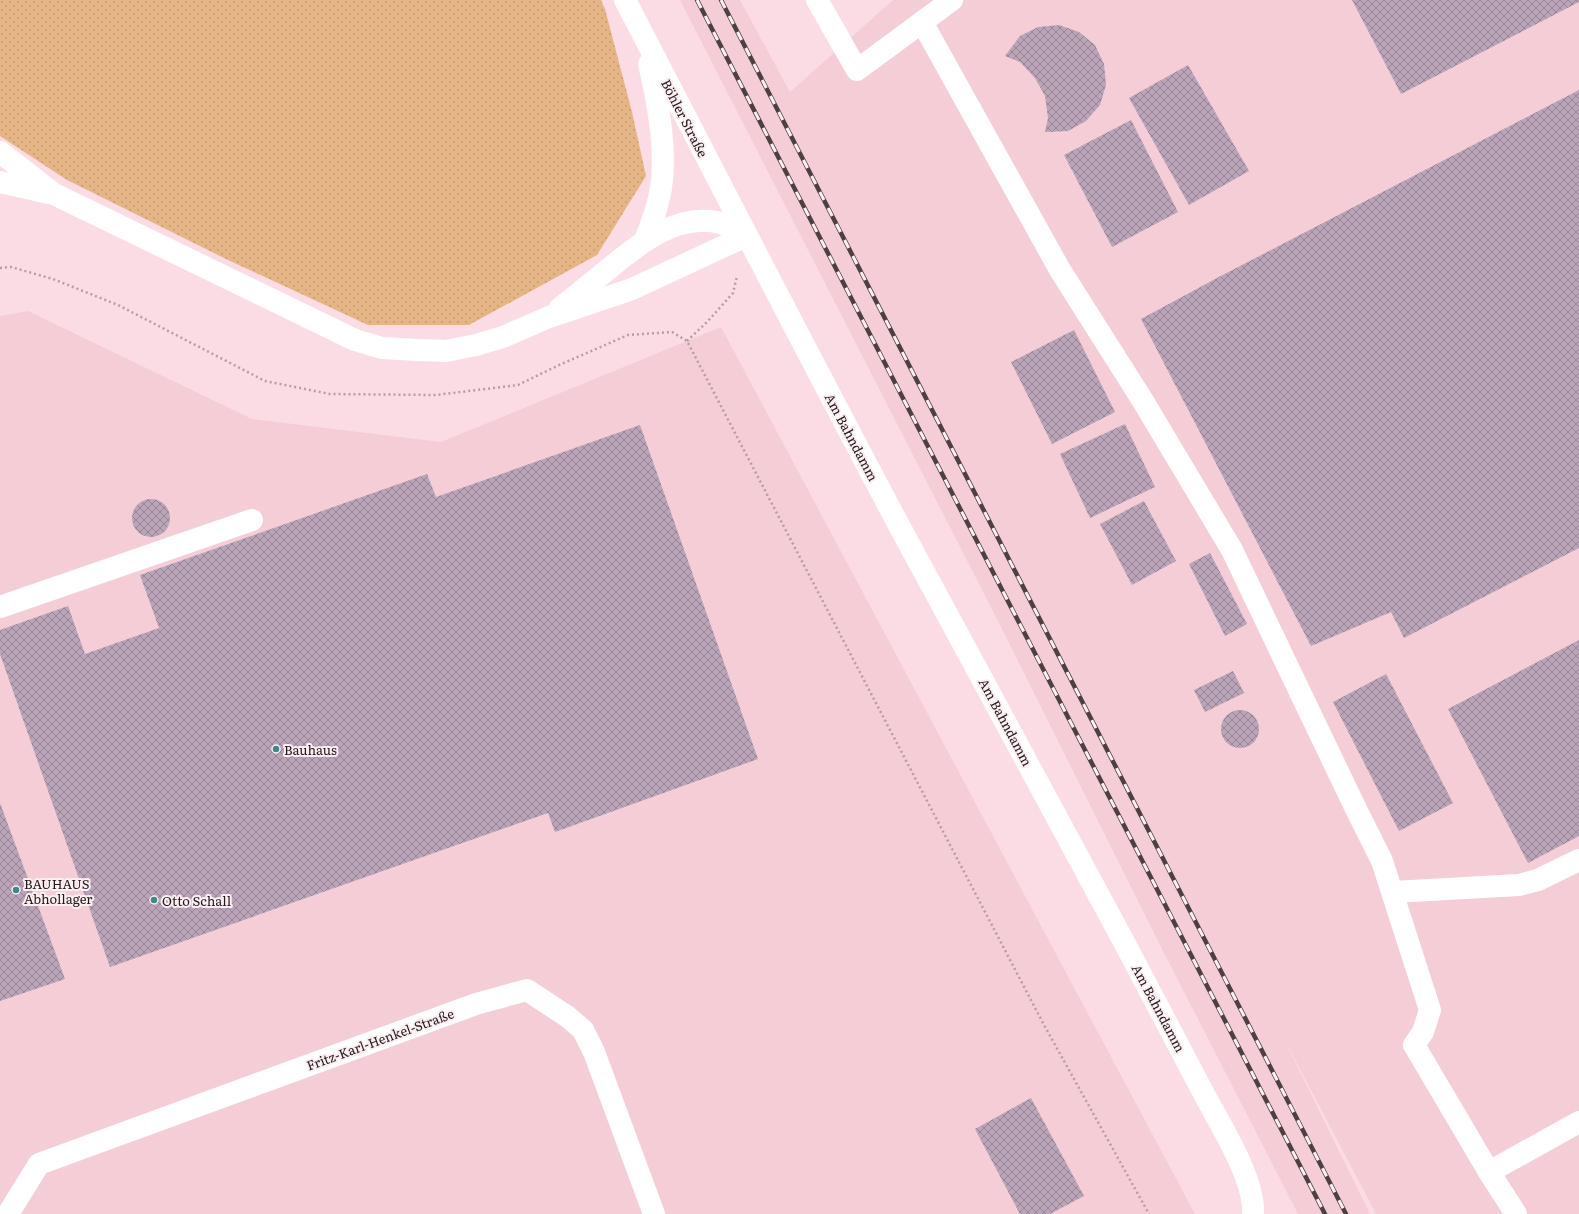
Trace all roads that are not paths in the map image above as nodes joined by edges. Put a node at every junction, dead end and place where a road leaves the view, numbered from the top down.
1 (625, 0) edge
2 (817, 0) edge
3 (952, 0) edge
4 (922, 22) junction
5 (640, 30) junction
6 (0, 152) edge
7 (0, 182) edge
8 (54, 194) junction
9 (746, 236) junction
10 (645, 240) junction
11 (548, 317) junction
12 (252, 520) dead end
13 (0, 607) edge
14 (1579, 860) edge
15 (1393, 892) junction
16 (1579, 1122) edge
17 (1489, 1172) junction
18 (8, 1214) edge
19 (654, 1214) edge
20 (1253, 1214) edge
21 (1516, 1214) edge

1 - 5 street, Böhler Straße
2 - 4 street
3 - 4 street
4 - 15 street
5 - 9 street, Böhler Straße
5 - 10 street
6 - 8 street
7 - 8 street
8 - 11 street
9 - 10 street
9 - 11 street
9 - 20 street, Am Bahndamm
10 - 11 street
12 - 13 street
14 - 15 street
15 - 17 street
16 - 17 street
17 - 21 street
18 - 19 street, Fritz-Karl-Henkel-Straße

